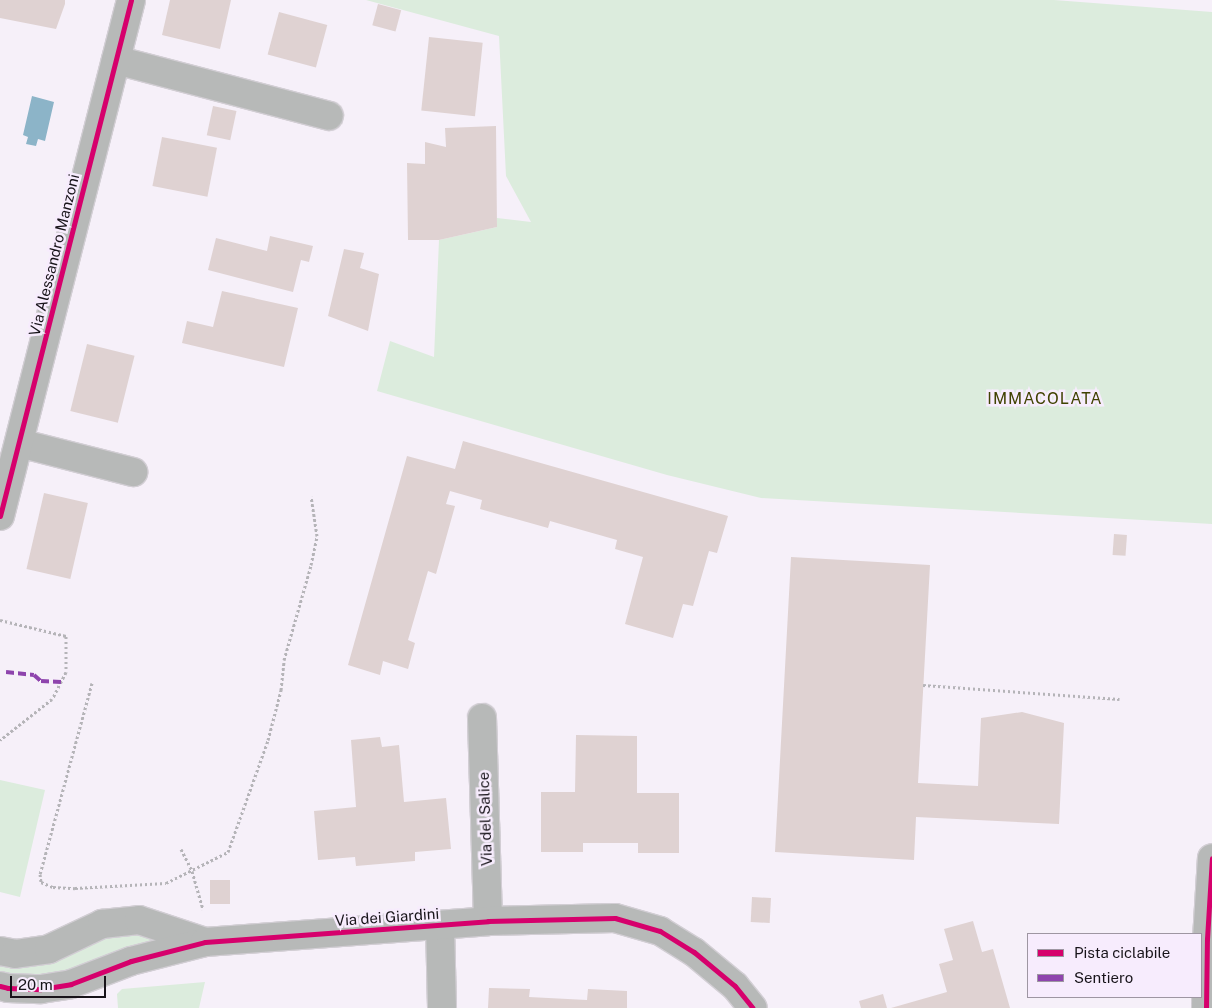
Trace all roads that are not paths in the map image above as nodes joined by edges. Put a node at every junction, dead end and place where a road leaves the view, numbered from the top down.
1 (131, 0) edge
2 (116, 60) junction
3 (329, 116) dead end
4 (19, 443) junction
5 (132, 472) dead end
6 (0, 516) edge
7 (482, 718) dead end
8 (1212, 858) edge
9 (488, 921) junction
10 (440, 925) junction
11 (1210, 926) edge
12 (205, 942) junction
13 (0, 951) edge
14 (0, 986) edge
15 (442, 1008) edge
16 (753, 1008) edge
17 (1206, 1008) edge

1 - 2 street, Via Alessandro Manzoni
2 - 3 street
2 - 4 street, Via Alessandro Manzoni
4 - 5 street
4 - 6 street, Via Alessandro Manzoni
7 - 9 street, Via del Salice
8 - 11 street
9 - 10 street, Via dei Giardini
9 - 16 street, Via dei Giardini
10 - 12 street, Via dei Giardini
10 - 15 street
11 - 17 street
12 - 13 street, Via dei Giardini
12 - 14 street, Via dei Giardini

